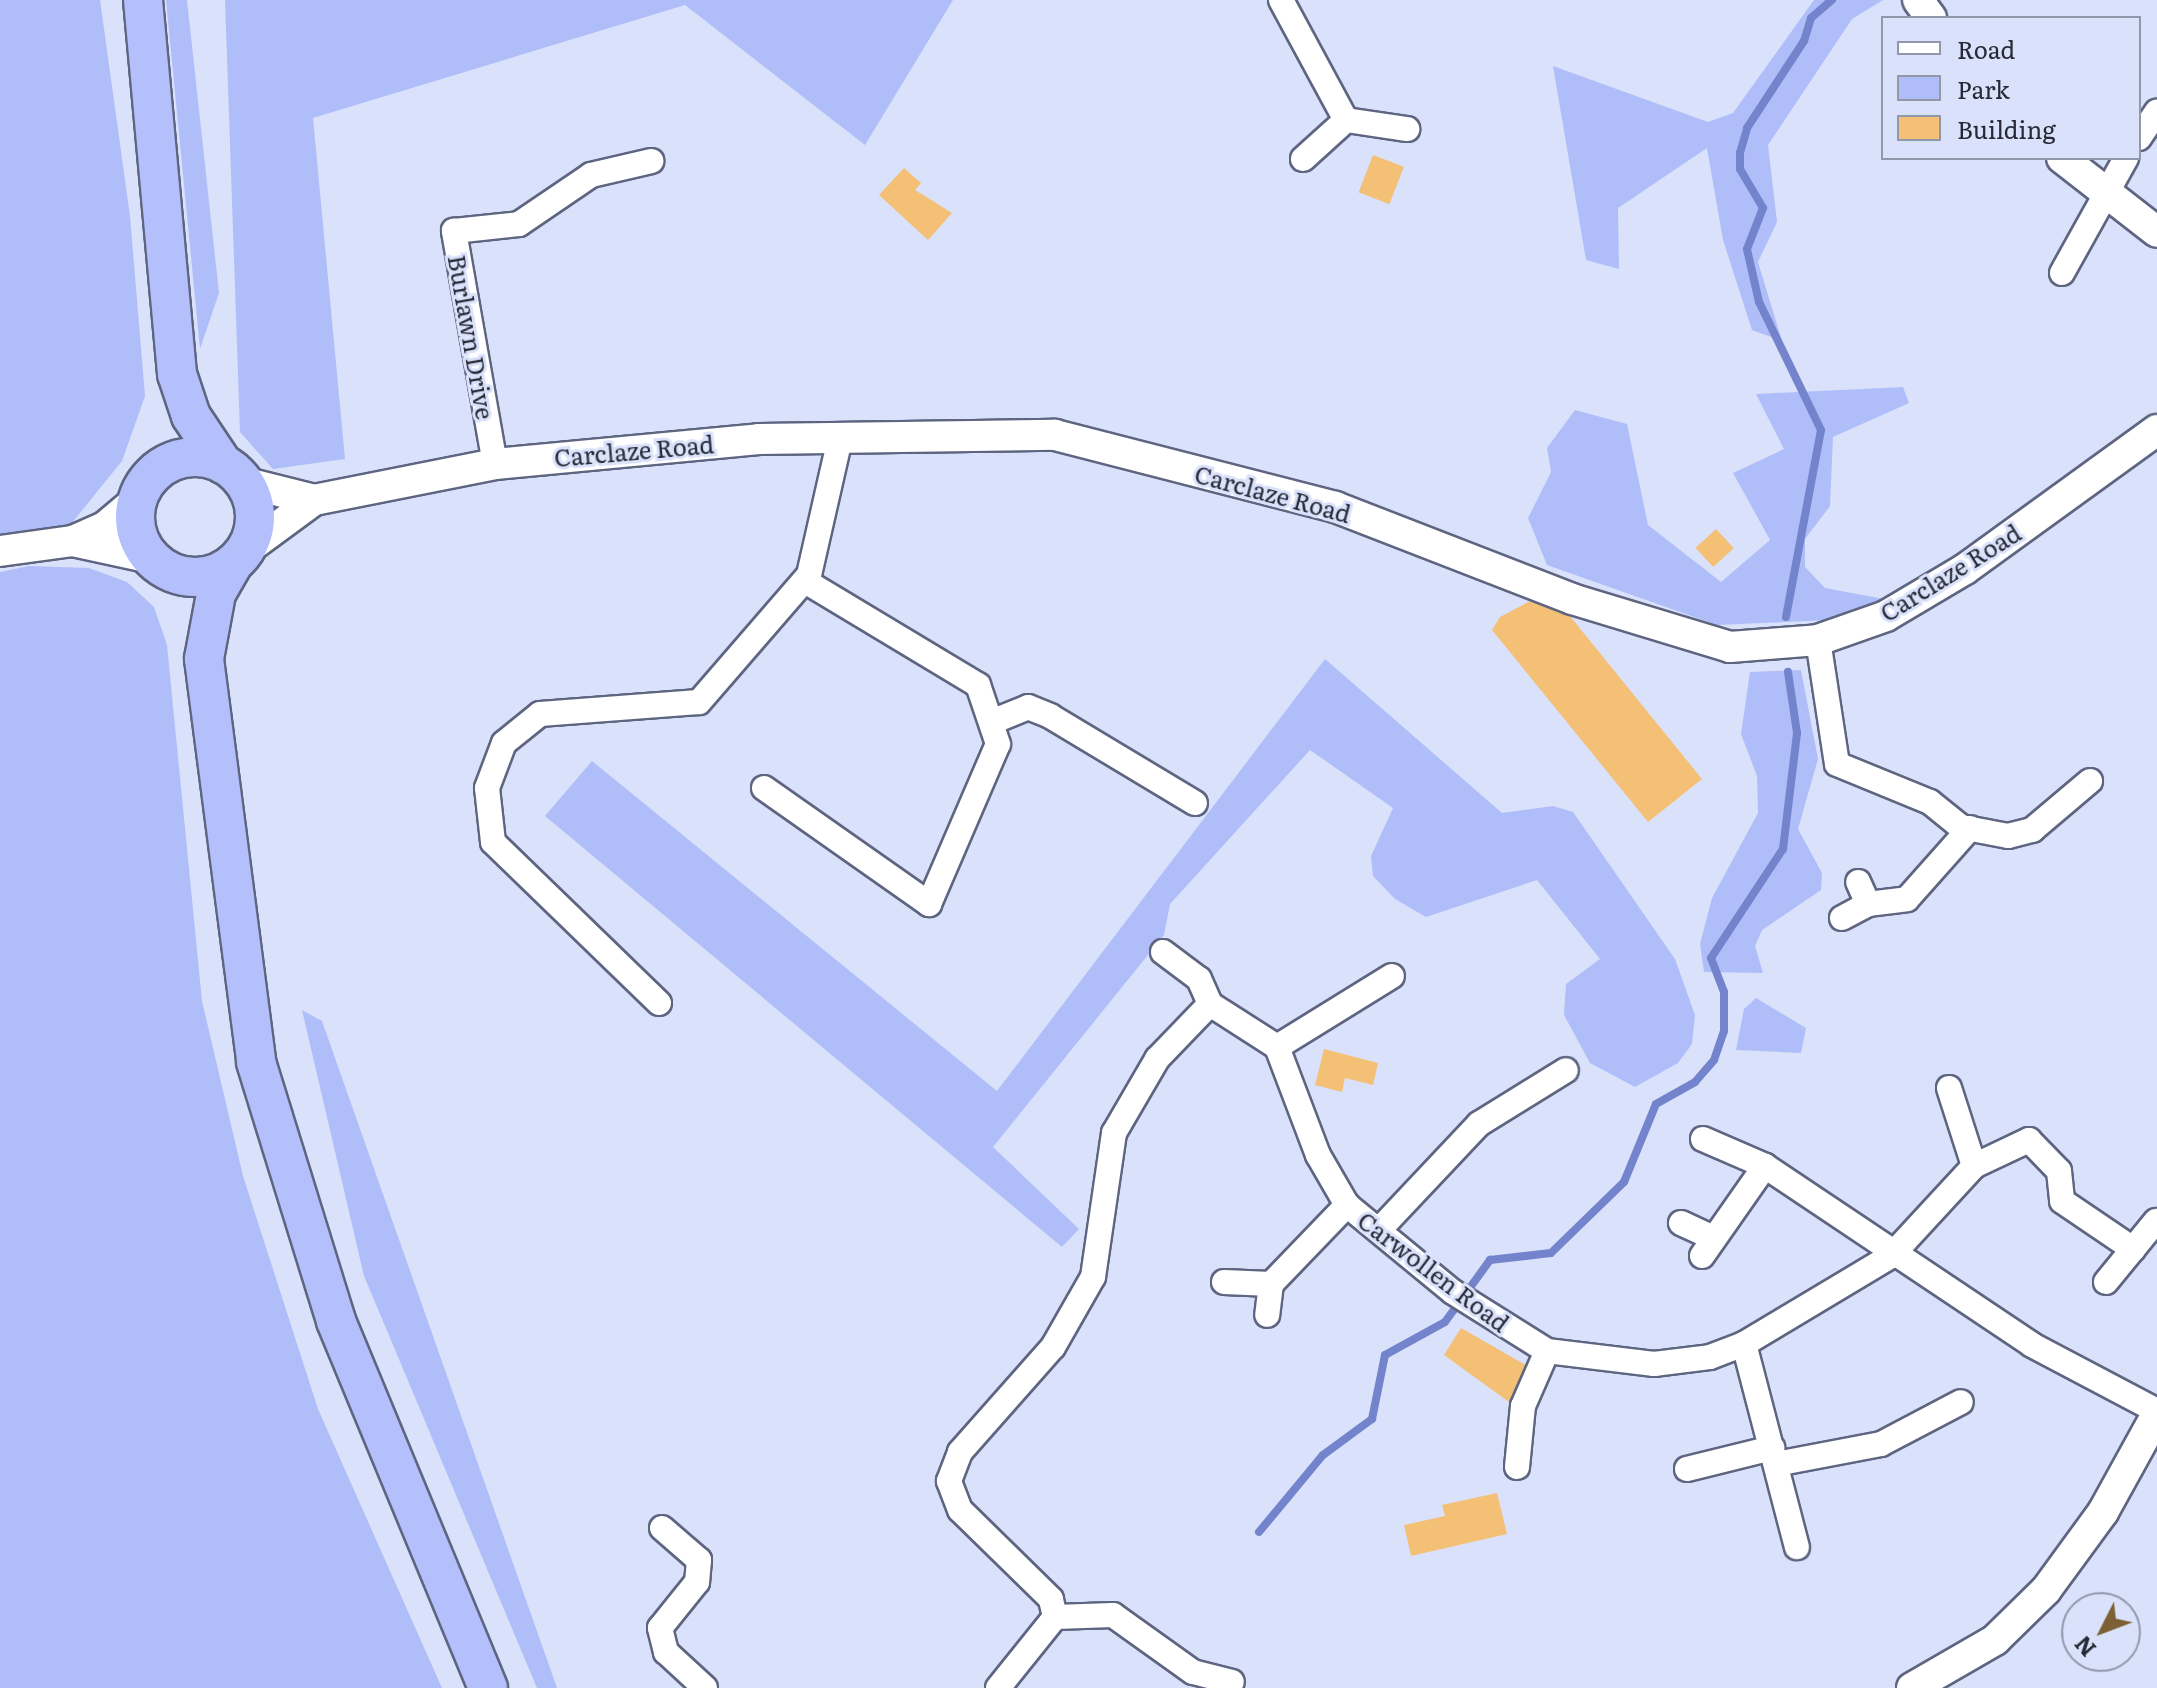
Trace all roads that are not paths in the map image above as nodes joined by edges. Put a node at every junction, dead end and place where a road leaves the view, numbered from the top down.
1 (143, 0) edge
2 (1281, 0) edge
3 (2157, 111) edge
4 (1346, 120) junction
5 (1407, 129) dead end
6 (2141, 135) edge
7 (1303, 159) dead end
8 (2065, 160) edge
9 (2125, 160) edge
10 (651, 161) dead end
11 (2106, 189) junction
12 (2157, 232) edge
13 (2062, 273) dead end
14 (177, 374) junction
15 (2157, 430) edge
16 (840, 438) junction
17 (495, 464) junction
18 (233, 473) junction
19 (143, 489) junction
20 (314, 500) junction
21 (73, 541) junction
22 (0, 551) edge
23 (239, 557) junction
24 (157, 564) junction
25 (805, 581) junction
26 (1818, 640) junction
27 (204, 659) junction
28 (994, 721) junction
29 (2090, 781) dead end
30 (764, 788) dead end
31 (1195, 803) dead end
32 (1970, 828) junction
33 (1842, 918) dead end
34 (1163, 952) dead end
35 (1392, 976) dead end
36 (659, 1003) dead end
37 (1210, 1004) junction
38 (1277, 1047) junction
39 (1566, 1070) dead end
40 (1949, 1088) dead end
41 (1703, 1139) dead end
42 (1765, 1166) junction
43 (1974, 1166) junction
44 (1347, 1205) junction
45 (2156, 1221) edge
46 (1681, 1223) dead end
47 (1379, 1230) junction
48 (2133, 1249) junction
49 (1891, 1256) junction
50 (1224, 1282) dead end
51 (2106, 1282) dead end
52 (1271, 1284) junction
53 (1267, 1315) dead end
54 (1744, 1344) junction
55 (1547, 1351) junction
56 (1961, 1402) dead end
57 (2157, 1413) edge
58 (1774, 1456) junction
59 (1517, 1467) dead end
60 (1687, 1469) dead end
61 (662, 1528) dead end
62 (1797, 1547) dead end
63 (1055, 1617) junction
64 (1232, 1682) dead end
65 (488, 1688) edge
66 (705, 1688) edge
67 (998, 1688) edge
68 (1912, 1688) edge

1 - 14 highway
2 - 4 street
3 - 6 street
4 - 5 street
4 - 7 street
8 - 11 street
9 - 11 street
10 - 17 street, Burlawn Drive
11 - 12 street
11 - 13 street
14 - 18 highway
14 - 19 highway
15 - 26 street, Carclaze Road
16 - 17 street, Carclaze Road
16 - 25 street
16 - 26 street, Carclaze Road
17 - 20 street, Carclaze Road
18 - 19 highway
18 - 20 street, Carclaze Road
18 - 23 highway
19 - 21 street
19 - 24 highway
20 - 23 street, Carclaze Road
21 - 22 street
21 - 24 street
23 - 24 highway
23 - 27 highway
24 - 27 highway
25 - 28 street
25 - 36 street
26 - 32 street
27 - 65 highway
28 - 30 street
28 - 31 street
29 - 32 street
32 - 33 street
34 - 37 street
35 - 38 street
37 - 38 street
37 - 63 street
38 - 44 street, Carwollen Road
39 - 47 street
40 - 43 street
41 - 42 street
42 - 46 street
42 - 49 street
43 - 48 street
43 - 49 street, Carwollen Road
44 - 47 street, Carwollen Road
44 - 52 street
45 - 48 street
47 - 55 street, Carwollen Road
48 - 51 street
49 - 54 street, Carwollen Road
49 - 57 street
50 - 52 street
52 - 53 street
54 - 55 street, Carwollen Road
54 - 58 street
55 - 59 street
56 - 58 street
57 - 68 street
58 - 60 street
58 - 62 street
61 - 66 street
63 - 64 street
63 - 67 street

